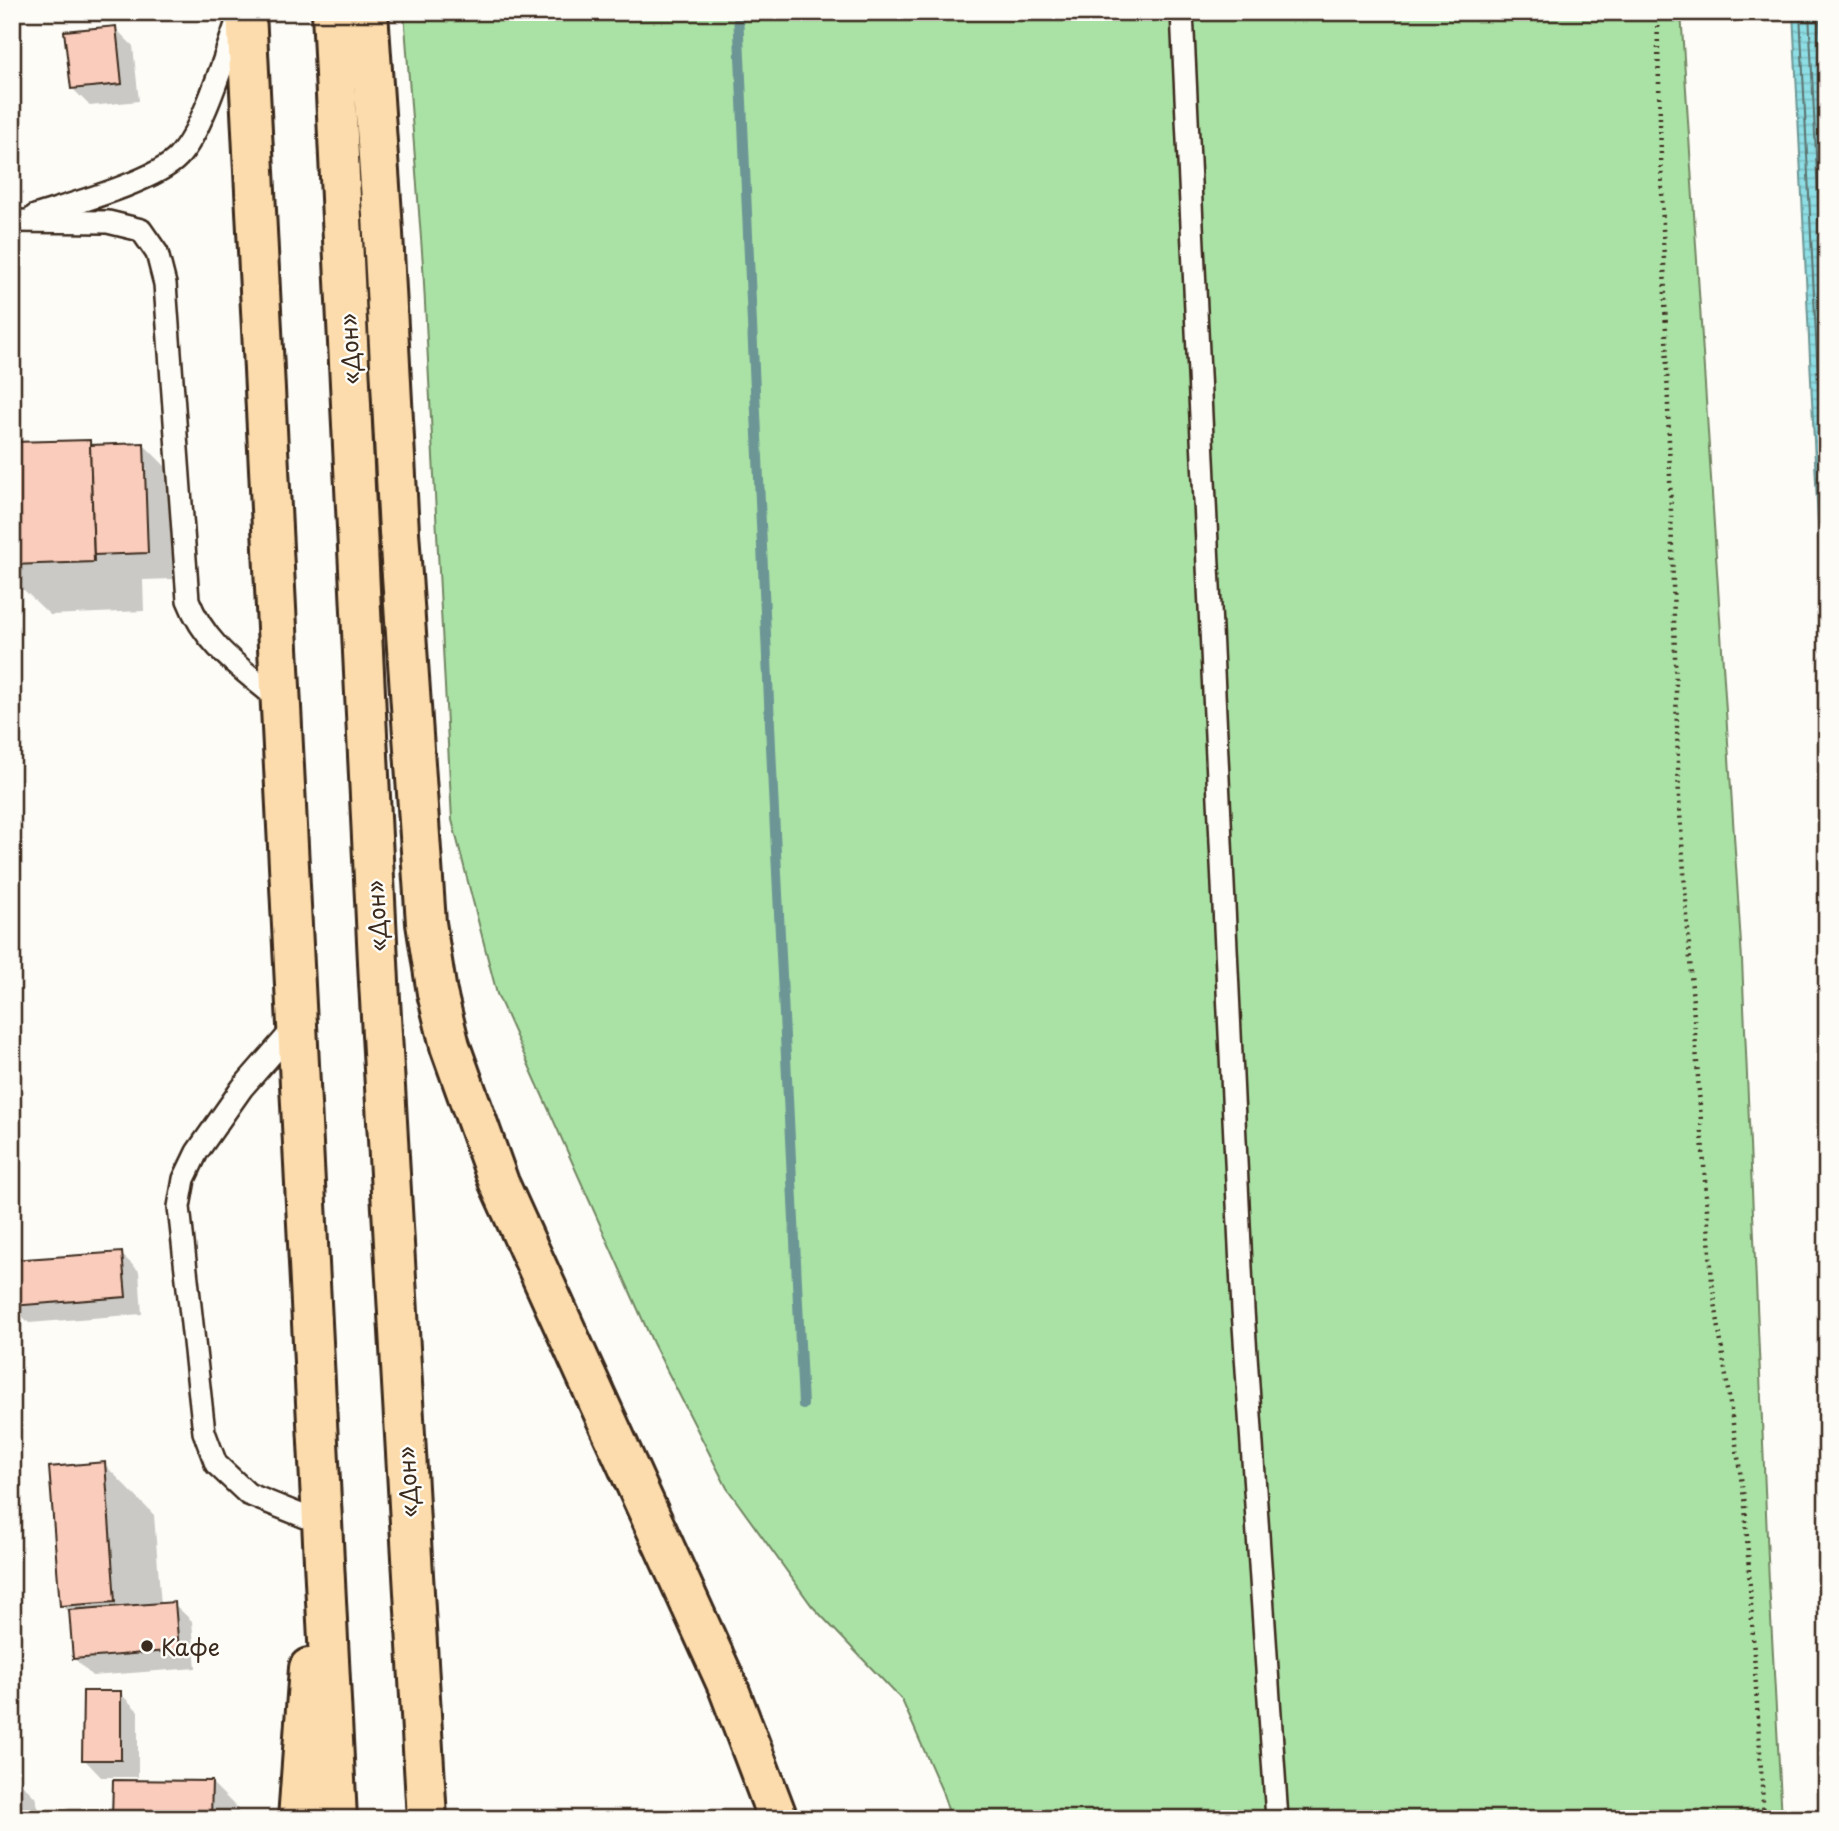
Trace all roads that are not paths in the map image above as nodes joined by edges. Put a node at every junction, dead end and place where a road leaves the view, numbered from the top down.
1 (244, 12) edge
2 (332, 12) edge
3 (368, 12) edge
4 (1182, 12) edge
5 (18, 221) edge
6 (280, 701) junction
7 (297, 1025) junction
8 (323, 1524) junction
9 (325, 1566) junction
10 (298, 1819) edge
11 (337, 1819) edge
12 (427, 1819) edge
13 (778, 1819) edge
14 (1277, 1819) edge

1 - 5 lane
1 - 6 highway
2 - 12 highway, «Дон»
3 - 13 highway
4 - 14 lane
5 - 6 lane
6 - 7 highway
7 - 8 highway
7 - 8 lane
8 - 9 highway
9 - 10 highway
9 - 11 highway

